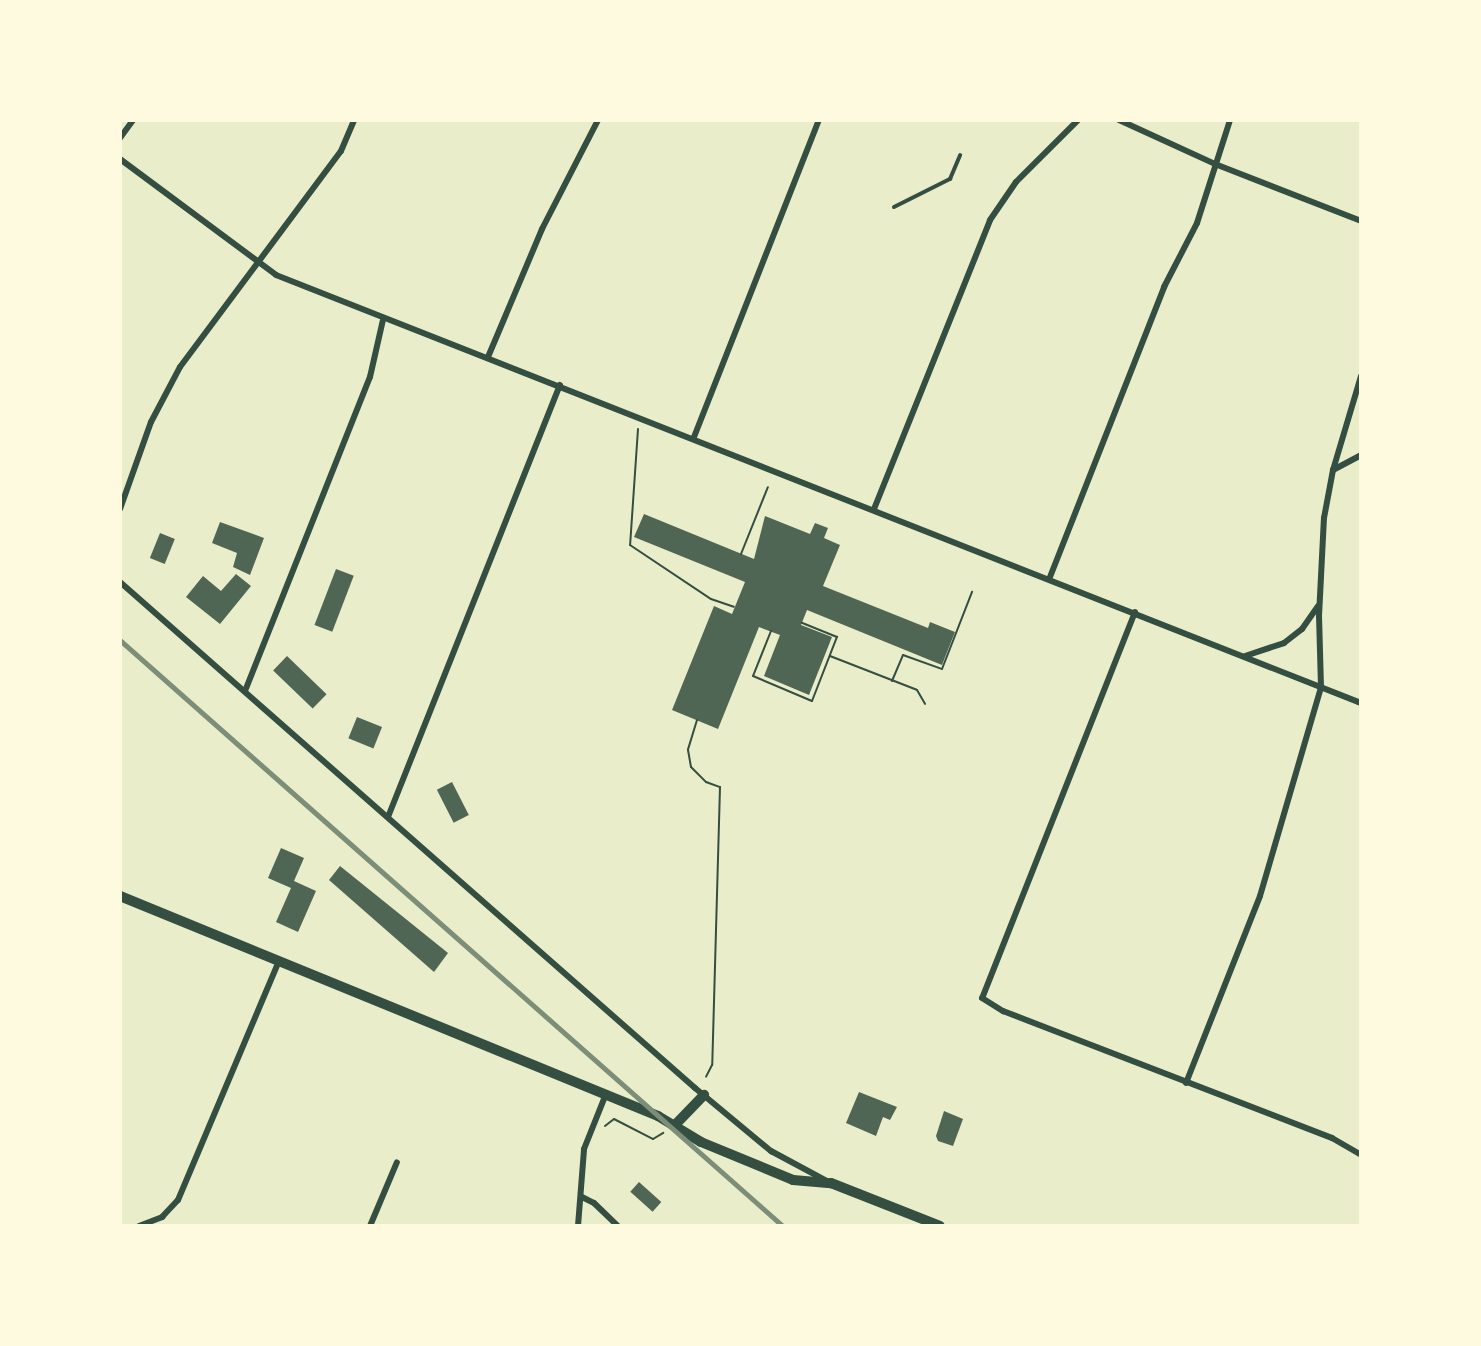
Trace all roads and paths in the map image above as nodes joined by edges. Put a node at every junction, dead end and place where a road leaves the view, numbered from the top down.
1 (133, 120) edge
2 (354, 120) edge
3 (598, 120) edge
4 (819, 120) edge
5 (1078, 120) edge
6 (1119, 120) edge
7 (1230, 120) edge
8 (120, 138) edge
9 (960, 155) dead end
10 (120, 159) edge
11 (1215, 164) junction
12 (894, 207) dead end
13 (1361, 221) edge
14 (256, 264) junction
15 (383, 320) junction
16 (488, 357) junction
17 (1361, 376) edge
18 (1358, 383) junction
19 (560, 385) junction
20 (1361, 396) edge
21 (638, 429) dead end
22 (694, 437) junction
23 (1361, 455) edge
24 (1333, 470) junction
25 (768, 487) dead end
26 (120, 508) edge
27 (874, 509) junction
28 (741, 554) dead end
29 (1050, 577) junction
30 (120, 582) edge
31 (972, 592) dead end
32 (1319, 603) junction
33 (734, 608) dead end
34 (1135, 612) junction
35 (802, 623) dead end
36 (771, 631) dead end
37 (830, 656) junction
38 (1244, 656) junction
39 (892, 681) junction
40 (1321, 687) junction
41 (246, 691) junction
42 (1361, 703) edge
43 (925, 704) dead end
44 (697, 720) dead end
45 (388, 817) junction
46 (120, 896) edge
47 (279, 961) junction
48 (706, 1077) dead end
49 (1186, 1083) junction
50 (606, 1094) junction
51 (704, 1095) junction
52 (675, 1125) junction
53 (665, 1131) dead end
54 (601, 1134) dead end
55 (1361, 1155) edge
56 (398, 1162) dead end
57 (831, 1183) junction
58 (582, 1197) junction
59 (142, 1225) edge
60 (370, 1226) edge
61 (578, 1226) edge
62 (618, 1226) edge
63 (940, 1226) edge

1 - 8 street
2 - 14 street
3 - 16 street
4 - 22 street
5 - 27 street
6 - 11 street
7 - 11 street
9 - 12 lane
10 - 14 street
11 - 13 street
11 - 29 street
14 - 15 street
14 - 26 street
15 - 16 street
15 - 41 street
16 - 19 street
17 - 18 street
18 - 20 street
18 - 24 street
19 - 22 street
19 - 45 street
21 - 33 path
22 - 27 street
23 - 24 street
24 - 32 street
25 - 28 path
27 - 29 street
29 - 34 street
30 - 41 street
31 - 39 path
32 - 38 street
32 - 40 street
34 - 38 street
34 - 49 street
35 - 37 path
36 - 37 path
37 - 39 path
38 - 40 street
39 - 43 path
40 - 42 street
40 - 49 street
41 - 45 street
44 - 48 path
45 - 51 street
46 - 47 main road
47 - 50 main road
47 - 59 street
49 - 55 street
50 - 52 main road
50 - 58 street
51 - 52 main road
51 - 57 street
52 - 57 main road
53 - 54 path
56 - 60 street
57 - 63 main road
58 - 61 street
58 - 62 street

